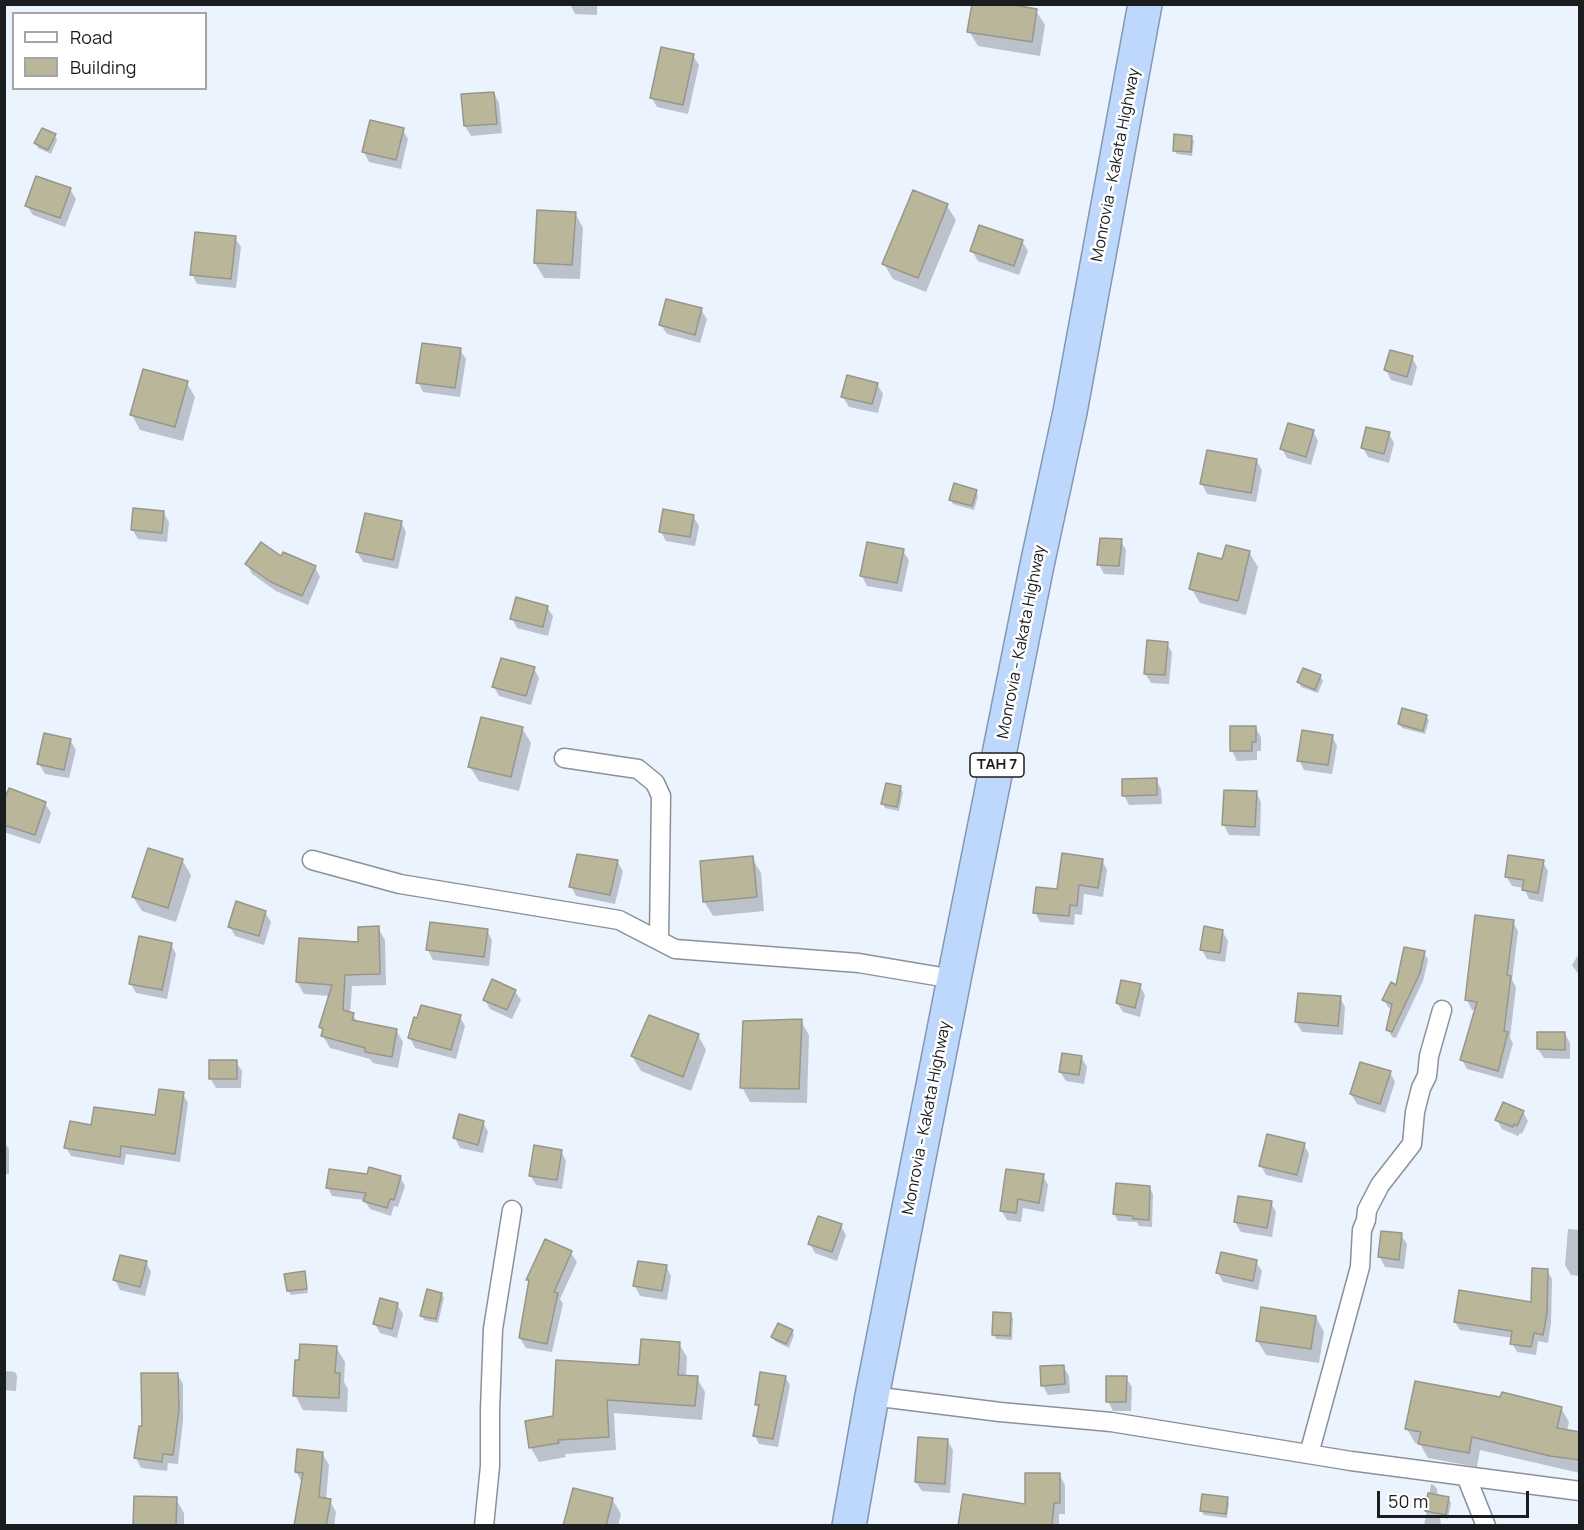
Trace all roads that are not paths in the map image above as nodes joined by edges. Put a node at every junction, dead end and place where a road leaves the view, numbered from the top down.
1 (1145, 4) edge
2 (564, 758) dead end
3 (312, 860) dead end
4 (658, 939) junction
5 (954, 979) junction
6 (1442, 1010) dead end
7 (512, 1210) dead end
8 (872, 1396) junction
9 (1309, 1454) junction
10 (1466, 1476) junction
11 (1580, 1491) edge
12 (484, 1526) edge
13 (849, 1526) edge
14 (1486, 1526) edge

1 - 5 highway, Monrovia - Kakata Highway / TAH 7
2 - 4 street
3 - 4 street
4 - 5 street
5 - 8 highway, Monrovia - Kakata Highway / TAH 7
6 - 9 street
7 - 12 street
8 - 9 street
8 - 13 highway, Monrovia - Kakata Highway / TAH 7
9 - 10 street
10 - 11 street
10 - 14 street

